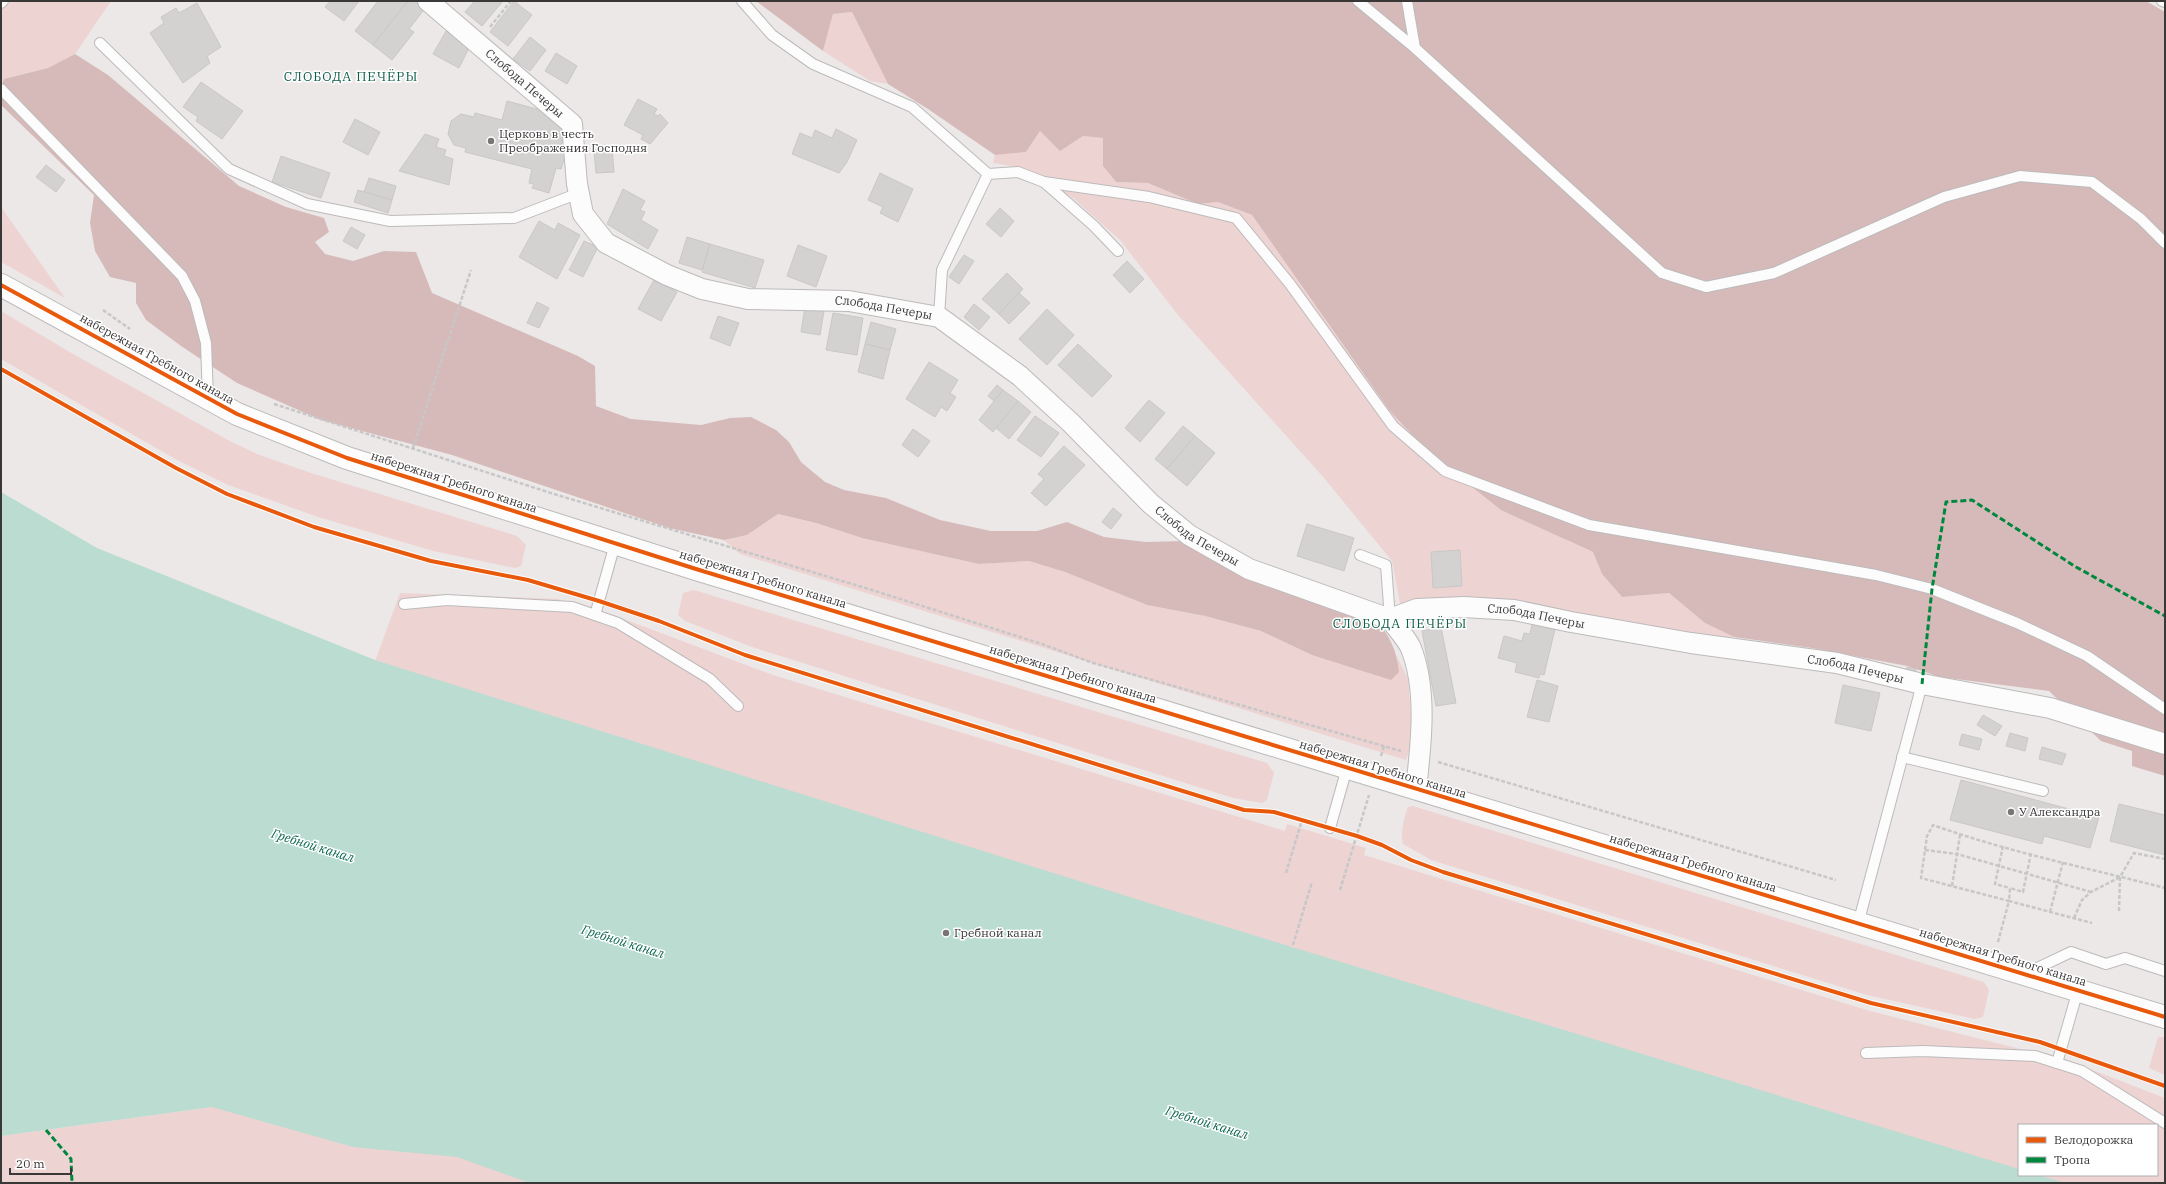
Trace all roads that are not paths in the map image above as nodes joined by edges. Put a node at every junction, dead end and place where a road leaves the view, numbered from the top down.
1 (3, 1) edge
2 (428, 1) edge
3 (742, 1) edge
4 (1358, 1) edge
5 (1407, 1) edge
6 (1, 3) edge
7 (100, 43) dead end
8 (1416, 48) junction
9 (1, 89) edge
10 (988, 174) junction
11 (1044, 182) junction
12 (579, 193) junction
13 (2165, 242) edge
14 (1118, 251) dead end
15 (1, 285) edge
16 (939, 317) junction
17 (208, 399) junction
18 (615, 544) junction
19 (1360, 556) dead end
20 (404, 604) dead end
21 (595, 615) junction
22 (1390, 618) junction
23 (1922, 684) junction
24 (738, 706) dead end
25 (2165, 709) edge
26 (2165, 744) edge
27 (1902, 756) junction
28 (1347, 768) junction
29 (1416, 789) junction
30 (2043, 791) dead end
31 (1330, 828) road end
32 (1858, 924) junction
33 (2165, 971) edge
34 (2024, 974) junction
35 (2078, 990) junction
36 (2165, 1017) edge
37 (1866, 1053) dead end
38 (2058, 1064) junction
39 (2165, 1123) edge

1 - 6 lane
2 - 12 street, Слобода Печеры
3 - 10 lane
4 - 8 lane
5 - 8 lane
7 - 12 lane
8 - 13 lane
9 - 17 lane
10 - 11 lane
10 - 16 lane
11 - 14 lane
11 - 25 lane
12 - 16 street, Слобода Печеры
15 - 17 street, набережная Гребного канала
16 - 22 street, Слобода Печеры
17 - 18 street, набережная Гребного канала
18 - 21 lane
18 - 28 street, набережная Гребного канала
19 - 22 lane
20 - 21 lane
21 - 24 lane
22 - 23 street, Слобода Печеры
22 - 29 street
23 - 26 street, Слобода Печеры
23 - 27 lane
27 - 30 lane
27 - 32 lane
28 - 29 street, набережная Гребного канала
28 - 31 lane
29 - 32 street, набережная Гребного канала
32 - 34 street, набережная Гребного канала
33 - 34 lane
34 - 35 street, набережная Гребного канала
35 - 36 street, набережная Гребного канала
35 - 38 lane
37 - 38 lane
38 - 39 lane

